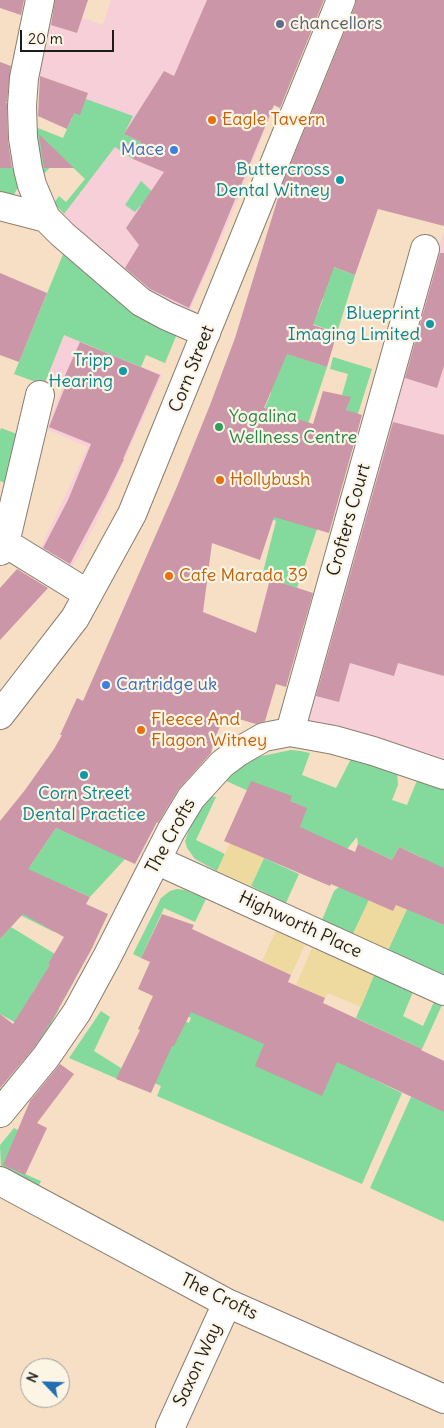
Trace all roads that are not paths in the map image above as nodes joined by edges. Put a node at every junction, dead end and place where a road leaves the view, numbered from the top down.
1 (40, 0) edge
2 (341, 0) edge
3 (0, 206) edge
4 (46, 218) junction
5 (425, 249) dead end
6 (206, 333) junction
7 (40, 395) dead end
8 (3, 547) edge
9 (88, 594) junction
10 (0, 715) edge
11 (290, 732) junction
12 (444, 775) edge
13 (156, 860) junction
14 (444, 991) edge
15 (0, 1113) edge
16 (0, 1181) edge
17 (227, 1303) junction
18 (444, 1399) edge
19 (170, 1428) edge

1 - 4 street
2 - 6 street, Corn Street
3 - 4 street
4 - 6 street
5 - 11 street, Crofters Court
6 - 9 street, Corn Street
7 - 8 street
8 - 9 street
9 - 10 street, Corn Street
11 - 12 street, The Crofts
11 - 13 street, The Crofts
13 - 14 street, Highworth Place
13 - 15 street, The Crofts
16 - 17 street, The Crofts
17 - 18 street, The Crofts
17 - 19 street, Saxon Way

